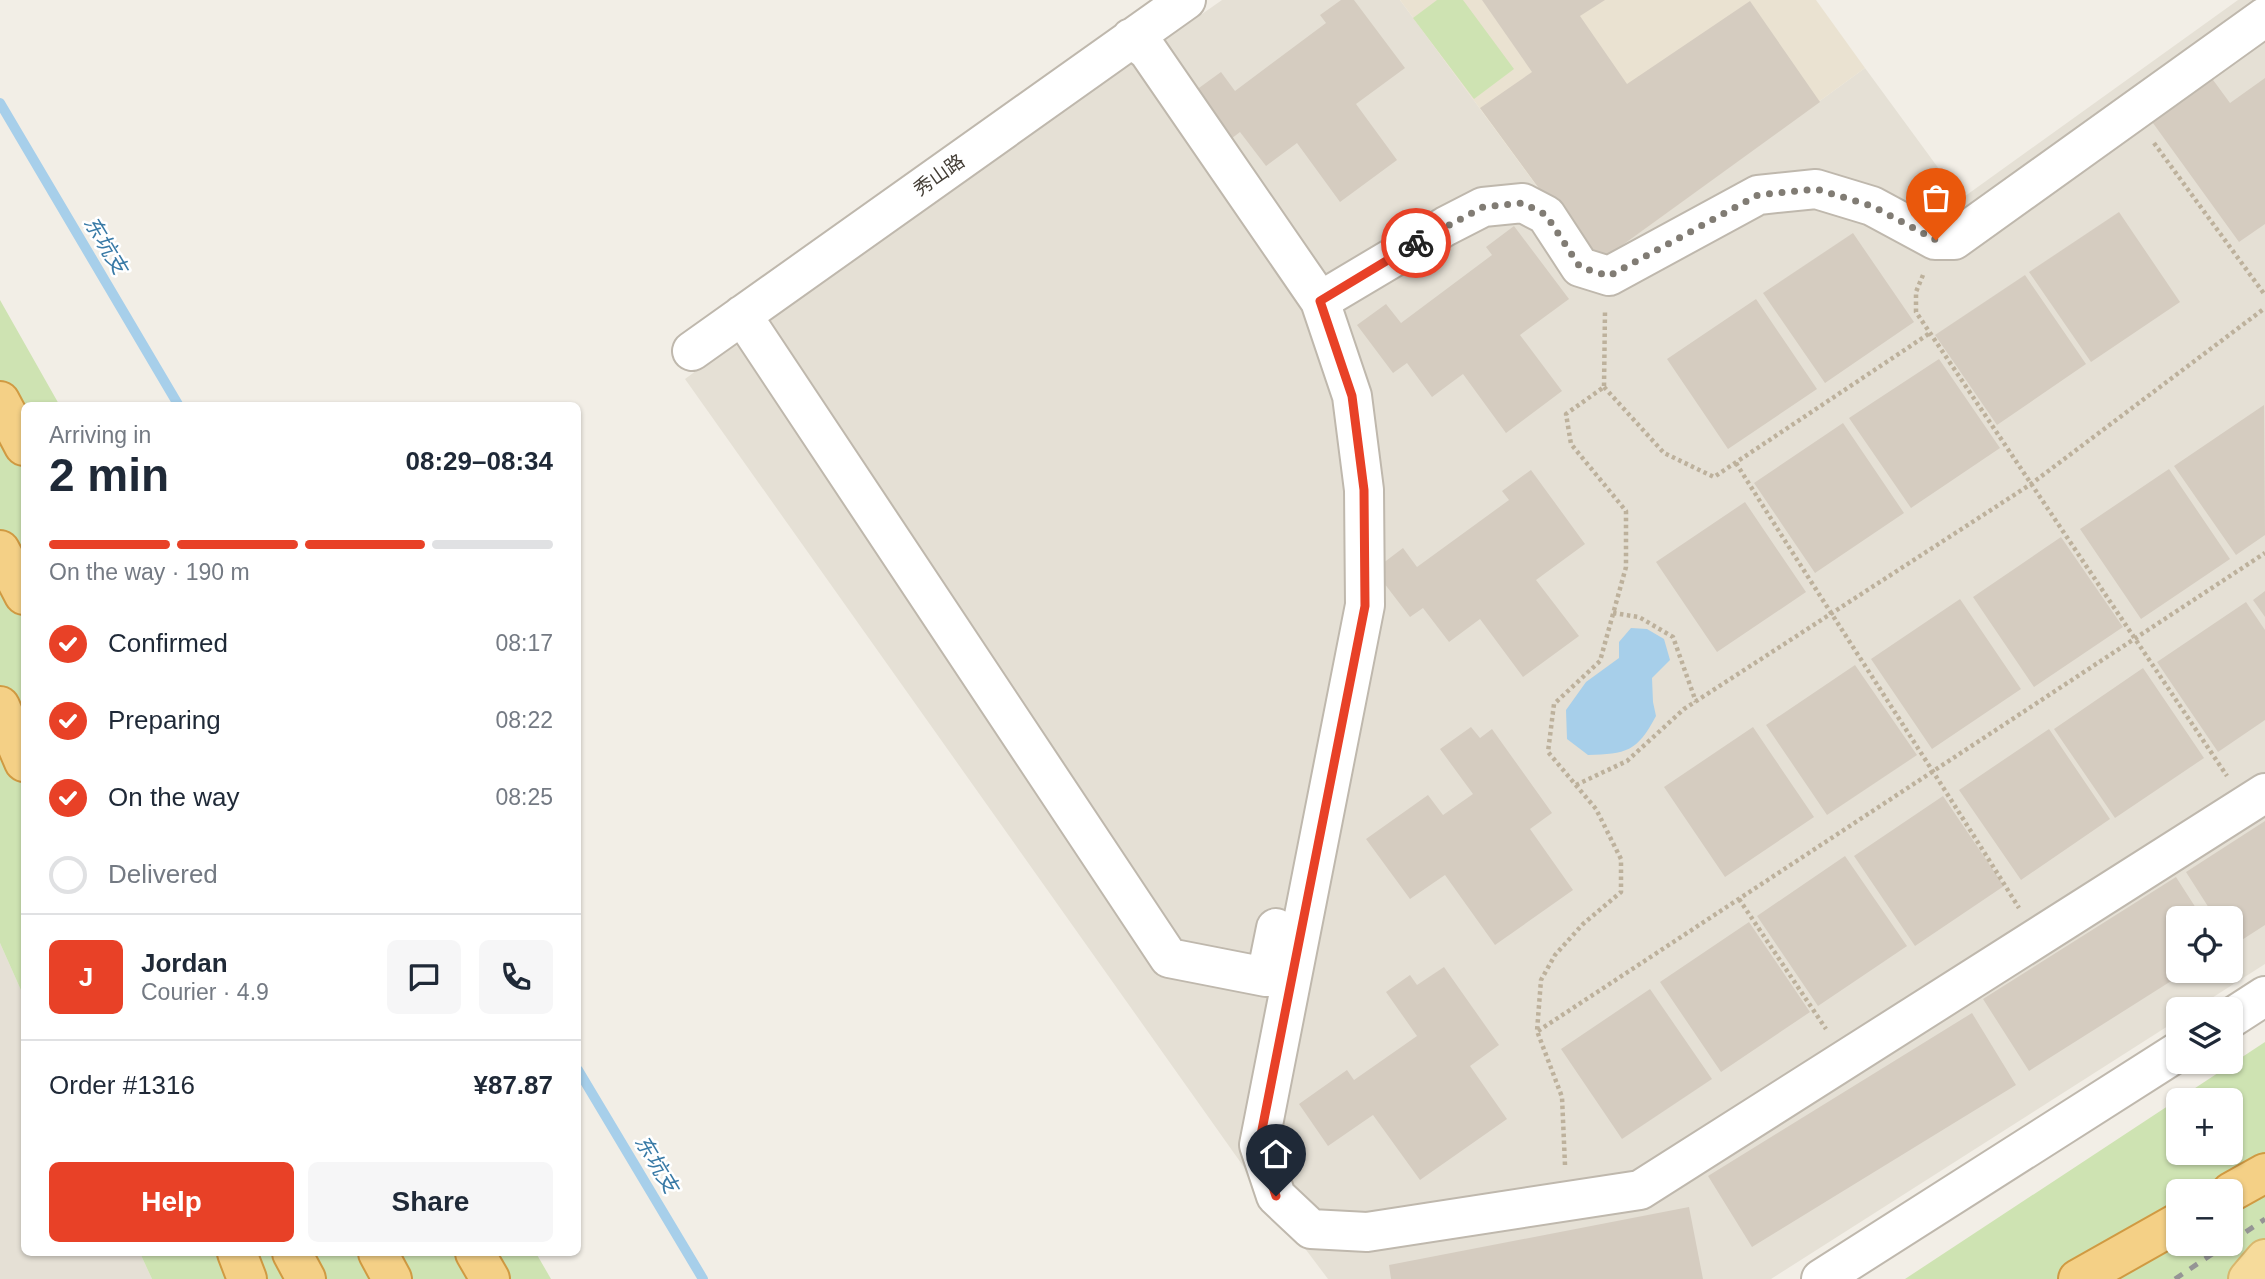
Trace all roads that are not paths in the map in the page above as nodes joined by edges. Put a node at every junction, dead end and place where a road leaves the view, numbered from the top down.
1 (1186, 0) edge
2 (2265, 17) edge
3 (1131, 38) junction
4 (1320, 301) junction
5 (742, 315) junction
6 (692, 351) dead end
7 (0, 401) edge
8 (21, 440) edge
9 (0, 550) edge
10 (21, 589) edge
11 (0, 705) edge
12 (21, 744) edge
13 (21, 755) edge
14 (2256, 799) edge
15 (2265, 996) edge
16 (2243, 1010) edge
17 (2166, 1059) edge
18 (2265, 1173) edge
19 (2243, 1185) edge
20 (2166, 1229) edge
21 (238, 1256) edge
22 (294, 1256) edge
23 (380, 1256) edge
24 (2265, 1259) edge
25 (247, 1279) edge
26 (306, 1279) edge
27 (392, 1279) edge
28 (1821, 1279) edge
29 (2078, 1279) edge
30 (2248, 1279) edge

1 - 3 street, 秀山路
2 - 4 street
3 - 4 street
3 - 5 street, 秀山路
3 - 5 street
4 - 14 street
5 - 6 street, 秀山路
7 - 8 highway
9 - 10 highway
11 - 12 highway
11 - 13 highway
15 - 16 street
17 - 28 street
18 - 19 highway
20 - 29 highway
21 - 25 highway
22 - 26 highway
23 - 27 highway
24 - 30 main road

